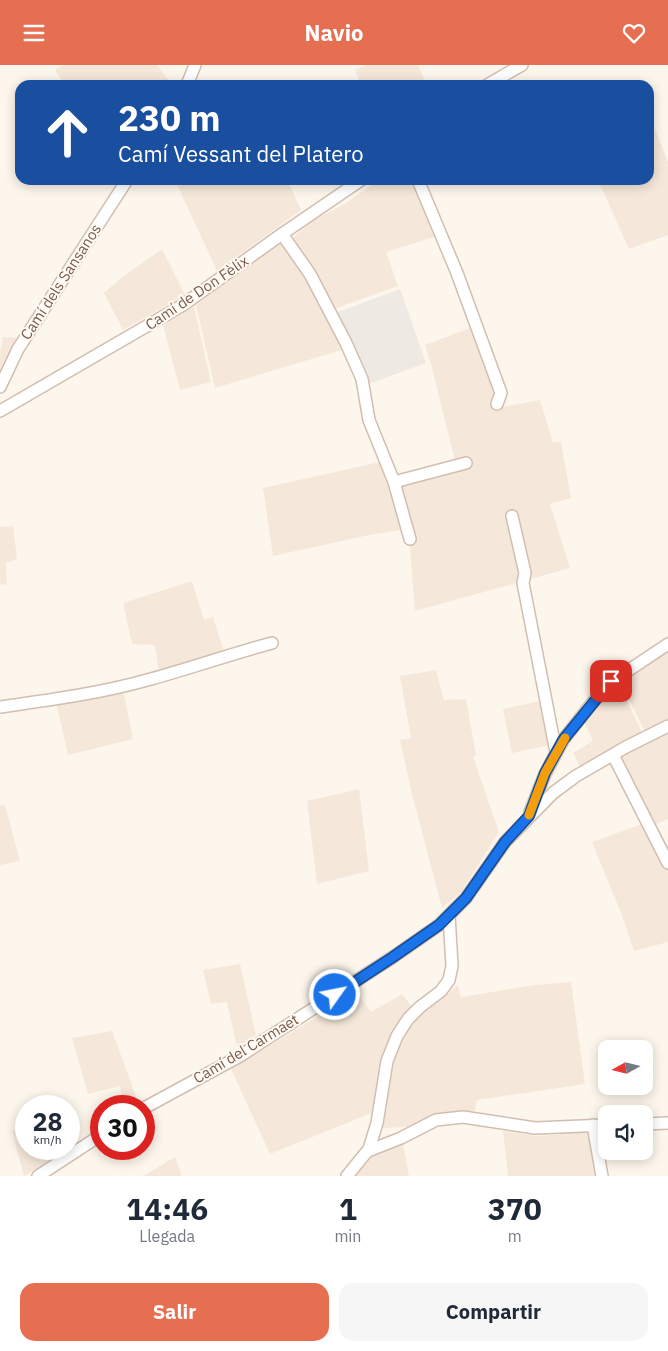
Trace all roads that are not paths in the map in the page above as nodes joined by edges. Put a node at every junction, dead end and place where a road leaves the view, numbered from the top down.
1 (195, 65) edge
2 (522, 65) edge
3 (189, 80) edge
4 (496, 80) edge
5 (124, 185) edge
6 (354, 185) edge
7 (420, 185) edge
8 (282, 234) junction
9 (0, 387) edge
10 (497, 404) dead end
11 (0, 411) edge
12 (466, 463) dead end
13 (394, 483) junction
14 (512, 516) dead end
15 (410, 539) dead end
16 (272, 643) dead end
17 (668, 644) edge
18 (0, 707) edge
19 (668, 726) edge
20 (556, 753) junction
21 (613, 755) junction
22 (529, 816) junction
23 (668, 863) edge
24 (450, 915) junction
25 (155, 1102) edge
26 (668, 1123) edge
27 (653, 1124) edge
28 (593, 1125) junction
29 (598, 1125) edge
30 (90, 1142) edge
31 (368, 1151) junction
32 (38, 1176) edge
33 (347, 1176) edge
34 (602, 1176) edge

1 - 3 street
2 - 4 street
5 - 9 street, Camí dels Sansanos
6 - 8 street, Camí de Don Fèlix
7 - 10 street
8 - 11 street, Camí de Don Fèlix
8 - 13 street
12 - 13 street
13 - 15 street
14 - 20 street
16 - 18 street
17 - 20 street
19 - 21 street, Camí del Carmaet
20 - 22 street
21 - 22 street, Camí del Carmaet
21 - 23 street
22 - 24 street, Camí del Carmaet
24 - 25 street, Camí del Carmaet
24 - 31 street
26 - 27 street
28 - 29 street
28 - 31 street
28 - 34 street
30 - 32 street
31 - 33 street

